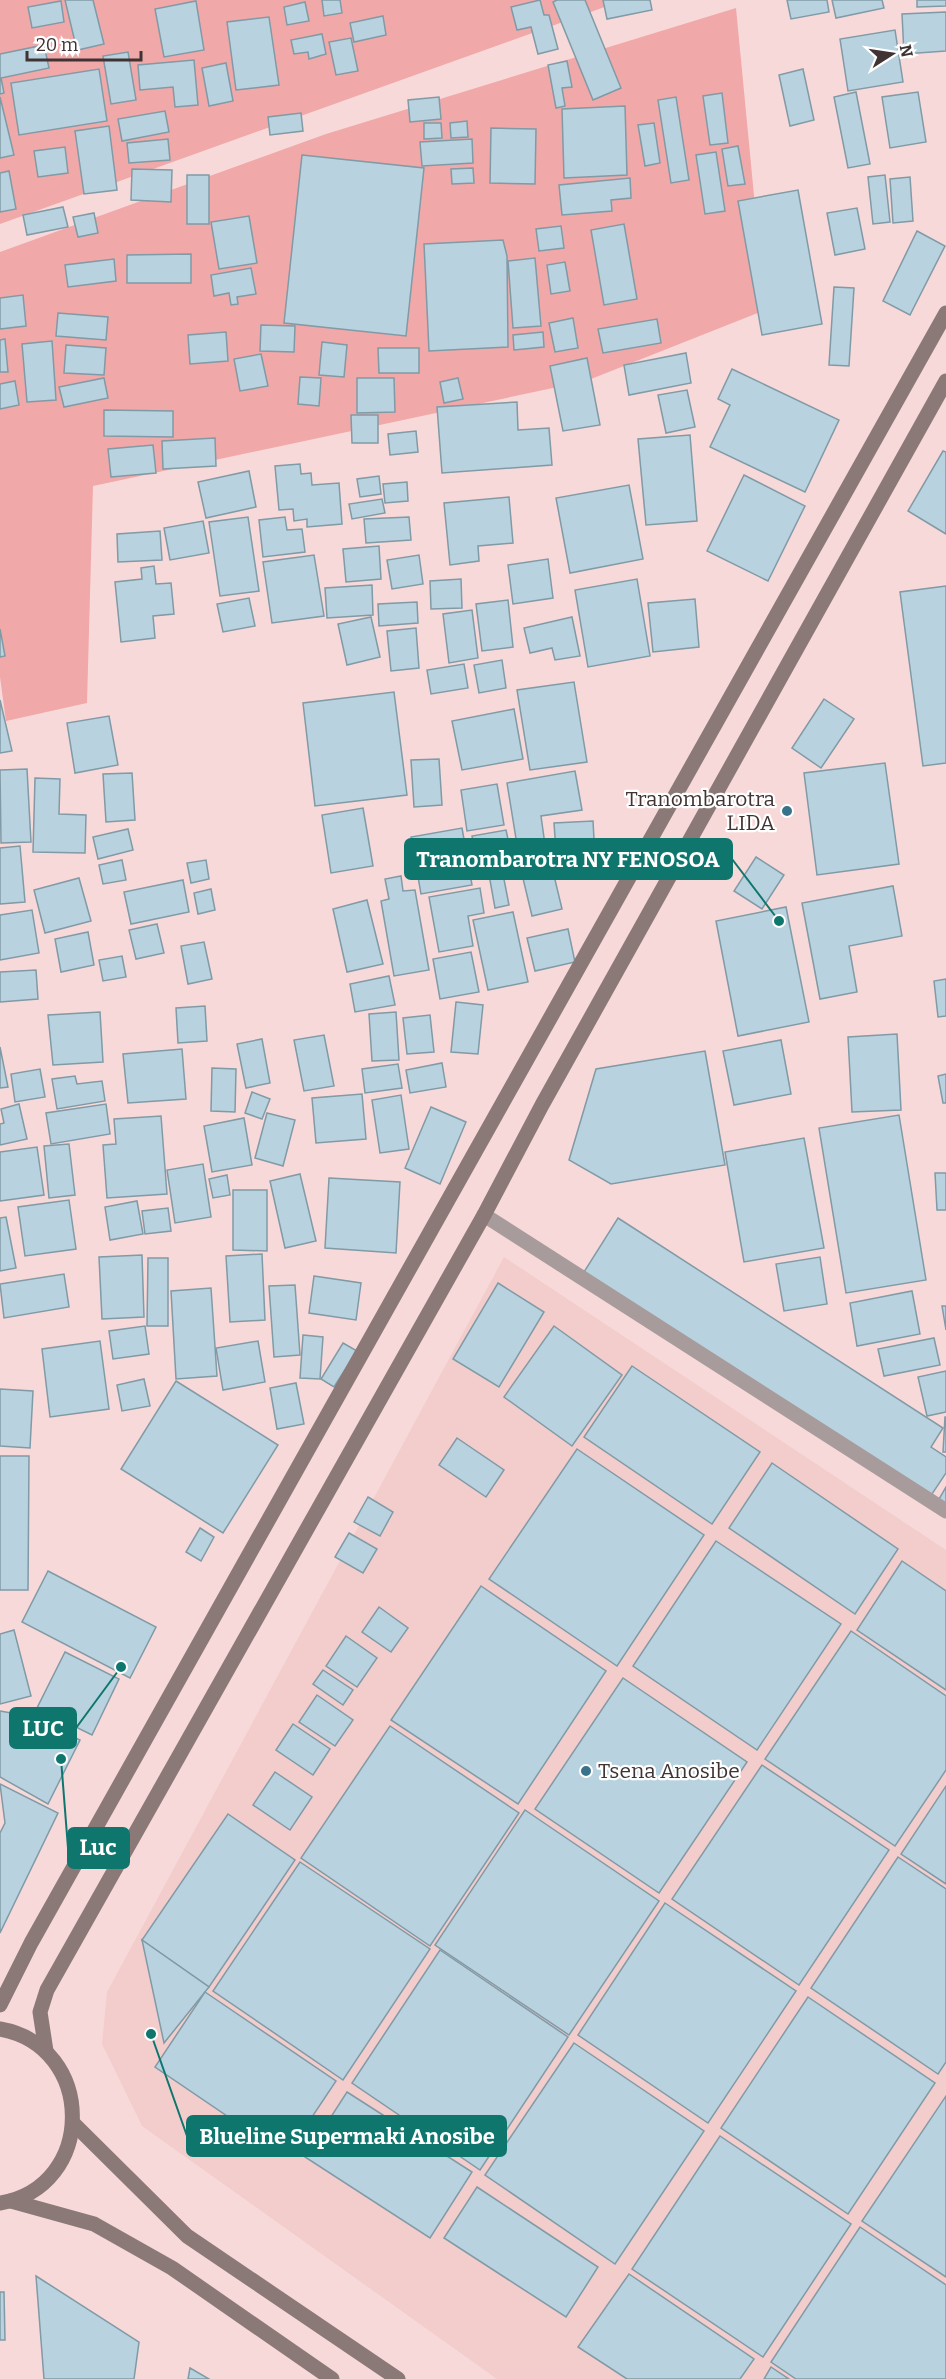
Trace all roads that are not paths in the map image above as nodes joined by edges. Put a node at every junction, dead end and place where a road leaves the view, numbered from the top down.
1 (946, 313) edge
2 (946, 381) edge
3 (484, 1215) junction
4 (946, 1511) edge
5 (0, 2005) edge
6 (0, 2029) edge
7 (46, 2051) junction
8 (74, 2123) junction
9 (6, 2202) edge
10 (332, 2379) edge
11 (398, 2379) edge

1 - 5 street
2 - 3 street
3 - 4 street
3 - 7 street
6 - 7 street
7 - 8 street
8 - 9 street
8 - 11 street
9 - 10 street

